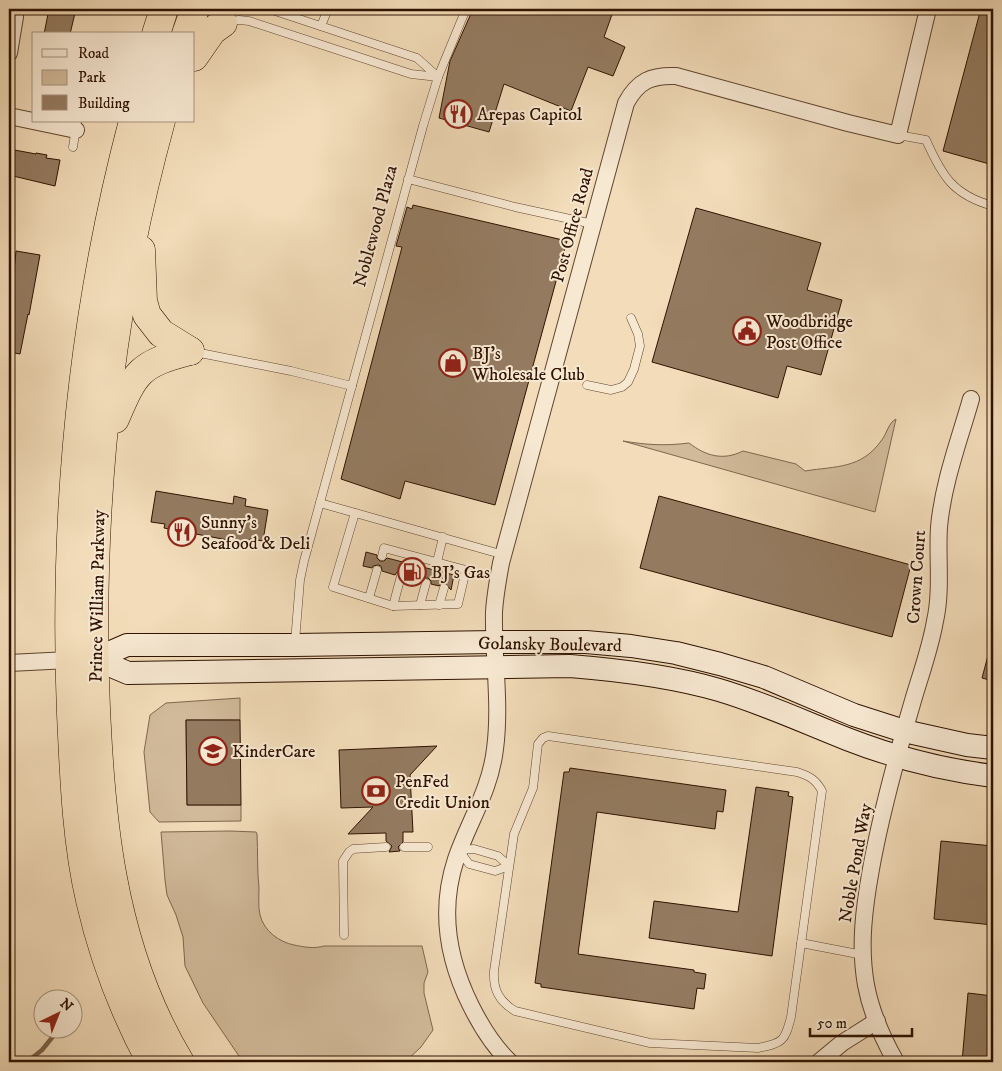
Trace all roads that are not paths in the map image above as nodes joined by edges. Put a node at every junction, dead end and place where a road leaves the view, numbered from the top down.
1 (14, 9) edge
2 (164, 9) edge
3 (195, 9) edge
4 (269, 9) edge
5 (328, 9) edge
6 (466, 9) edge
7 (928, 9) edge
8 (223, 23) joint
9 (322, 26) junction
10 (157, 32) edge
11 (187, 32) edge
12 (9, 53) edge
13 (195, 56) edge
14 (438, 77) junction
15 (9, 116) edge
16 (32, 119) edge
17 (50, 122) edge
18 (133, 122) edge
19 (161, 122) edge
20 (77, 126) edge
21 (898, 135) junction
22 (73, 146) dead end
23 (408, 179) junction
24 (993, 206) edge
25 (138, 216) junction
26 (593, 224) junction
27 (631, 318) dead end
28 (190, 351) junction
29 (587, 385) dead end
30 (352, 386) junction
31 (971, 399) dead end
32 (103, 446) junction
33 (320, 503) junction
34 (355, 512) junction
35 (443, 537) junction
36 (504, 555) junction
37 (382, 556) dead end
38 (433, 564) junction
39 (378, 570) dead end
40 (401, 576) dead end
41 (426, 583) dead end
42 (444, 588) dead end
43 (369, 598) junction
44 (420, 605) junction
45 (439, 605) junction
46 (393, 606) junction
47 (495, 642) junction
48 (295, 645) junction
49 (82, 659) junction
50 (9, 663) edge
51 (496, 668) junction
52 (904, 731) junction
53 (993, 748) edge
54 (897, 755) junction
55 (993, 776) edge
56 (386, 847) dead end
57 (404, 847) dead end
58 (428, 847) dead end
59 (459, 850) junction
60 (509, 866) junction
61 (344, 935) dead end
62 (801, 943) junction
63 (863, 955) junction
64 (877, 1021) junction
65 (152, 1062) edge
66 (180, 1062) edge
67 (510, 1062) edge
68 (819, 1062) edge
69 (896, 1062) edge

1 - 12 street
2 - 10 highway
3 - 11 highway
4 - 9 lane
5 - 9 lane
6 - 14 lane, Noblewood Plaza
7 - 21 street
8 - 13 highway
8 - 14 lane
9 - 14 lane
14 - 23 lane, Noblewood Plaza
15 - 16 street
17 - 20 street
18 - 49 highway, Prince William Parkway
19 - 25 highway, Prince William Parkway
20 - 22 lane
21 - 24 lane
21 - 26 street, Post Office Road
23 - 26 lane
23 - 30 lane, Noblewood Plaza
25 - 28 highway
25 - 32 highway, Prince William Parkway
26 - 36 street, Post Office Road
27 - 29 lane
28 - 30 lane
28 - 32 highway
30 - 33 lane, Noblewood Plaza
31 - 52 street, Crown Court
32 - 49 highway, Prince William Parkway
33 - 34 lane
33 - 48 lane, Noblewood Plaza
34 - 35 lane
34 - 43 lane
35 - 36 lane
35 - 38 lane
36 - 47 street, Post Office Road
37 - 38 lane
38 - 45 lane
39 - 43 lane
40 - 46 lane
41 - 44 lane
42 - 45 lane
43 - 46 lane
44 - 45 lane
44 - 46 lane
47 - 48 street, Golansky Boulevard
47 - 51 street, Post Office Road
47 - 52 street, Golansky Boulevard
48 - 49 street, Golansky Boulevard
49 - 50 street
49 - 51 street, Golansky Boulevard
49 - 65 highway, Prince William Parkway
49 - 66 highway, Prince William Parkway
51 - 54 street, Golansky Boulevard
51 - 59 street, Post Office Road
52 - 53 street, Golansky Boulevard
52 - 54 street, Crown Court
54 - 55 street, Golansky Boulevard
54 - 63 street, Noble Pond Way
56 - 61 lane
57 - 58 lane
59 - 60 lane
59 - 60 lane
59 - 67 street, Post Office Road
60 - 62 lane
60 - 62 lane
62 - 63 lane
63 - 64 street, Noble Pond Way
64 - 68 street
64 - 69 street, Noble Pond Way

